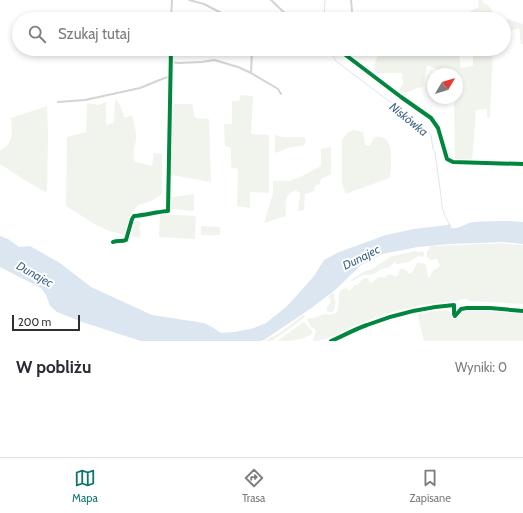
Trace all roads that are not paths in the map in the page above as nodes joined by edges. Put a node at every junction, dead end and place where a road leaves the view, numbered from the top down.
1 (172, 0) edge
2 (189, 0) edge
3 (271, 0) edge
4 (351, 0) edge
5 (352, 11) dead end
6 (171, 12) edge
7 (219, 12) edge
8 (284, 12) edge
9 (171, 56) edge
10 (252, 56) edge
11 (346, 56) edge
12 (171, 62) junction
13 (252, 73) junction
14 (171, 76) junction
15 (281, 94) dead end
16 (58, 102) dead end
17 (523, 164) edge
18 (112, 242) dead end

1 - 6 street
2 - 7 street
3 - 8 street
4 - 5 street
9 - 12 street
10 - 13 street
11 - 17 street
12 - 13 street
12 - 14 street
13 - 15 street
14 - 16 street
14 - 18 street

